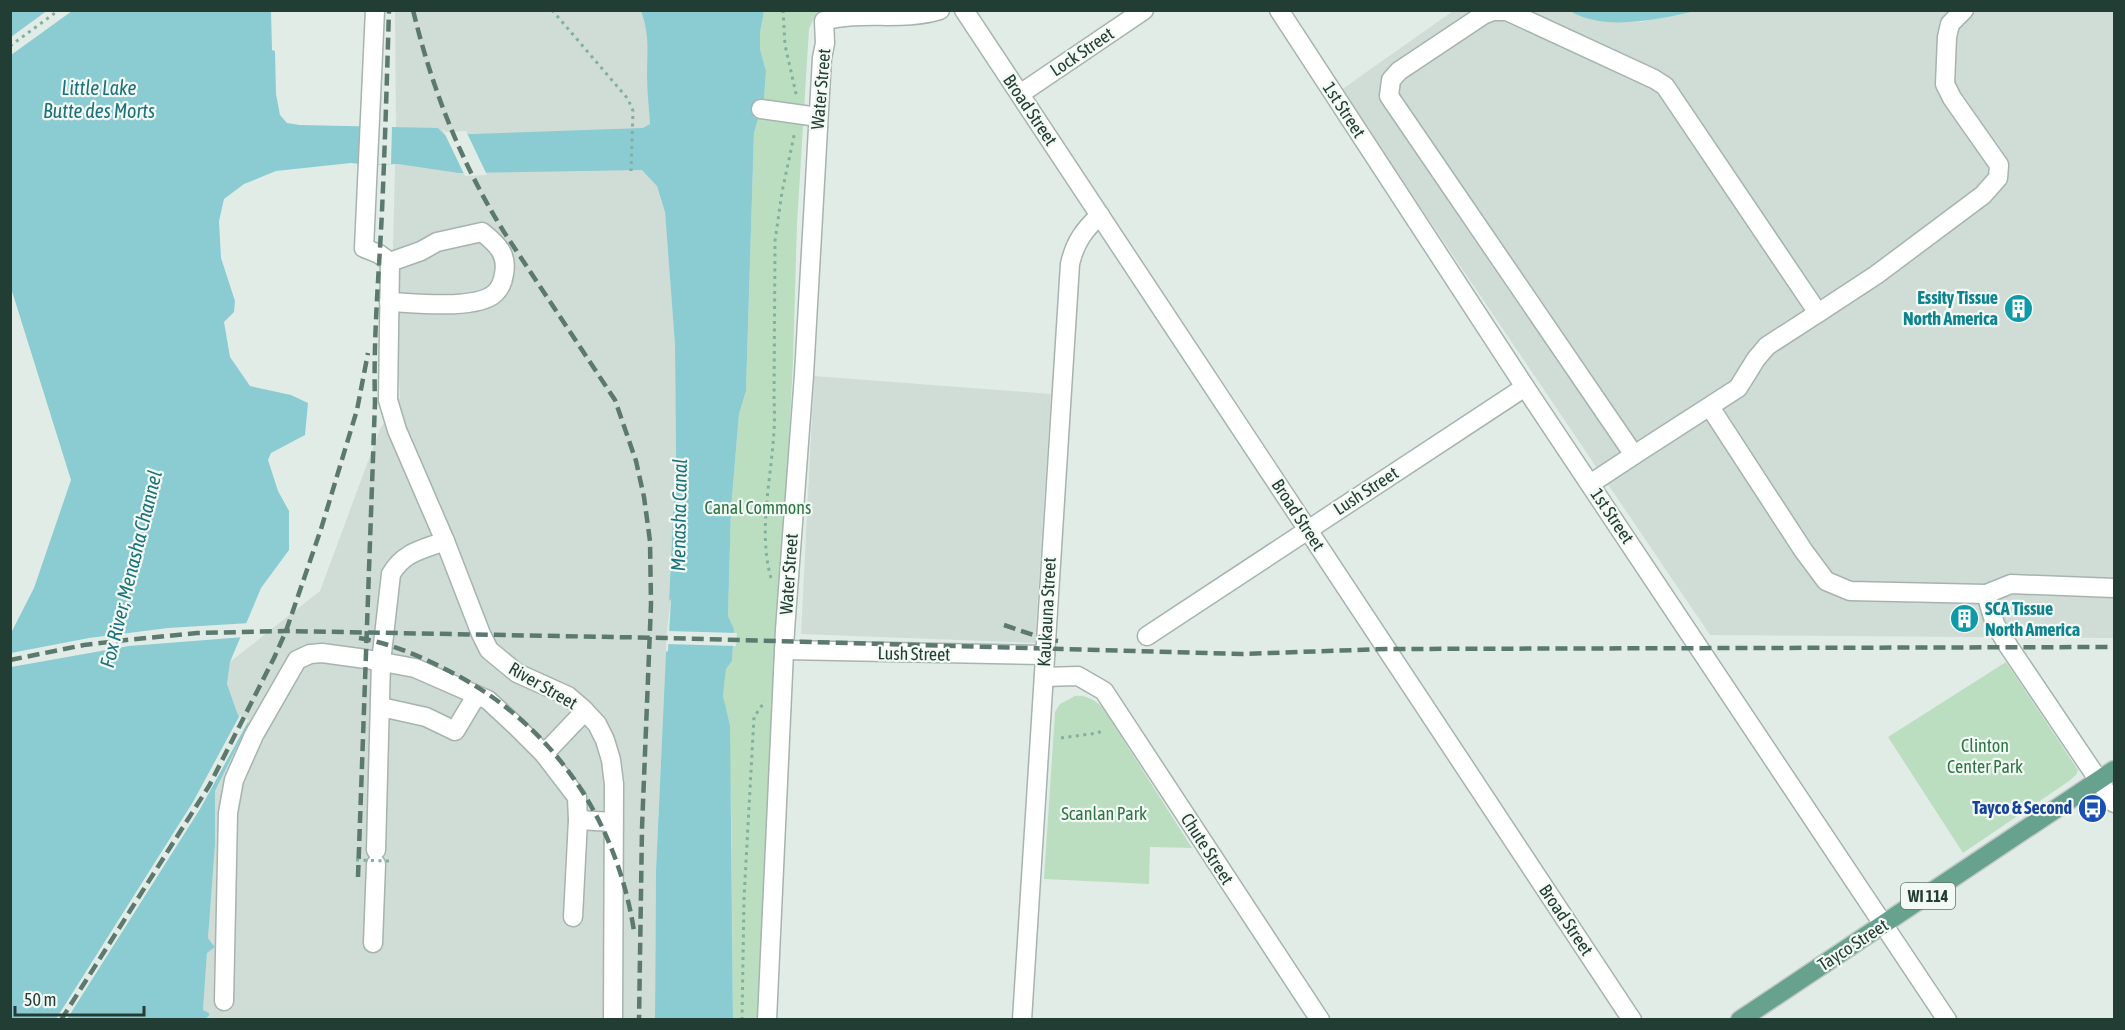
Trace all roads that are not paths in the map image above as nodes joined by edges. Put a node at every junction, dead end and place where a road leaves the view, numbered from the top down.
1 (375, 10) edge
2 (940, 10) edge
3 (964, 10) edge
4 (1144, 10) edge
5 (1279, 10) edge
6 (1964, 10) edge
7 (1020, 94) junction
8 (761, 109) dead end
9 (818, 117) junction
10 (1100, 215) junction
11 (390, 262) junction
12 (389, 302) junction
13 (1818, 313) junction
14 (1525, 387) junction
15 (1710, 406) junction
16 (1635, 455) junction
17 (1590, 484) junction
18 (1308, 530) junction
19 (445, 541) junction
20 (2115, 588) edge
21 (1986, 594) junction
22 (1147, 636) dead end
23 (784, 650) junction
24 (1045, 655) junction
25 (381, 662) junction
26 (1044, 677) junction
27 (476, 696) junction
28 (381, 707) junction
29 (585, 711) junction
30 (544, 754) junction
31 (2115, 770) edge
32 (2099, 780) junction
33 (2115, 803) edge
34 (578, 820) junction
35 (614, 822) junction
36 (573, 916) dead end
37 (1884, 925) junction
38 (373, 943) dead end
39 (224, 1001) dead end
40 (612, 1020) edge
41 (767, 1020) edge
42 (1022, 1020) edge
43 (1320, 1020) edge
44 (1632, 1020) edge
45 (1740, 1020) edge
46 (1947, 1020) edge

1 - 11 street
2 - 9 street, Water Street
3 - 7 street, Broad Street
4 - 7 street, Lock Street
5 - 14 street, 1st Street
6 - 13 street
7 - 10 street, Broad Street
8 - 9 street
9 - 23 street, Water Street
10 - 18 street, Broad Street
10 - 24 street, Kaukauna Street
11 - 12 street, River Street
11 - 12 street
12 - 19 street, River Street
13 - 15 street
13 - 16 street
14 - 17 street, 1st Street
14 - 18 street, Lush Street
15 - 16 street
15 - 21 street
16 - 17 street
17 - 37 street, 1st Street
18 - 22 street, Lush Street
18 - 44 street, Broad Street
19 - 25 street
19 - 29 street, River Street
20 - 21 street
21 - 32 street
23 - 24 street, Lush Street
23 - 41 street, Water Street
24 - 26 street, Kaukauna Street
25 - 27 street
25 - 28 street
25 - 39 street
26 - 42 street, Kaukauna Street
26 - 43 street, Chute Street
27 - 28 street
27 - 30 street
28 - 38 street
29 - 30 street
29 - 35 street, River Street
30 - 34 street
31 - 32 main road, Tayco Street / WI 114
32 - 33 street
32 - 37 main road, Tayco Street / WI 114
34 - 35 street
34 - 36 street
35 - 40 street, River Street
37 - 45 main road, Tayco Street / WI 114
37 - 46 street, 1st Street

